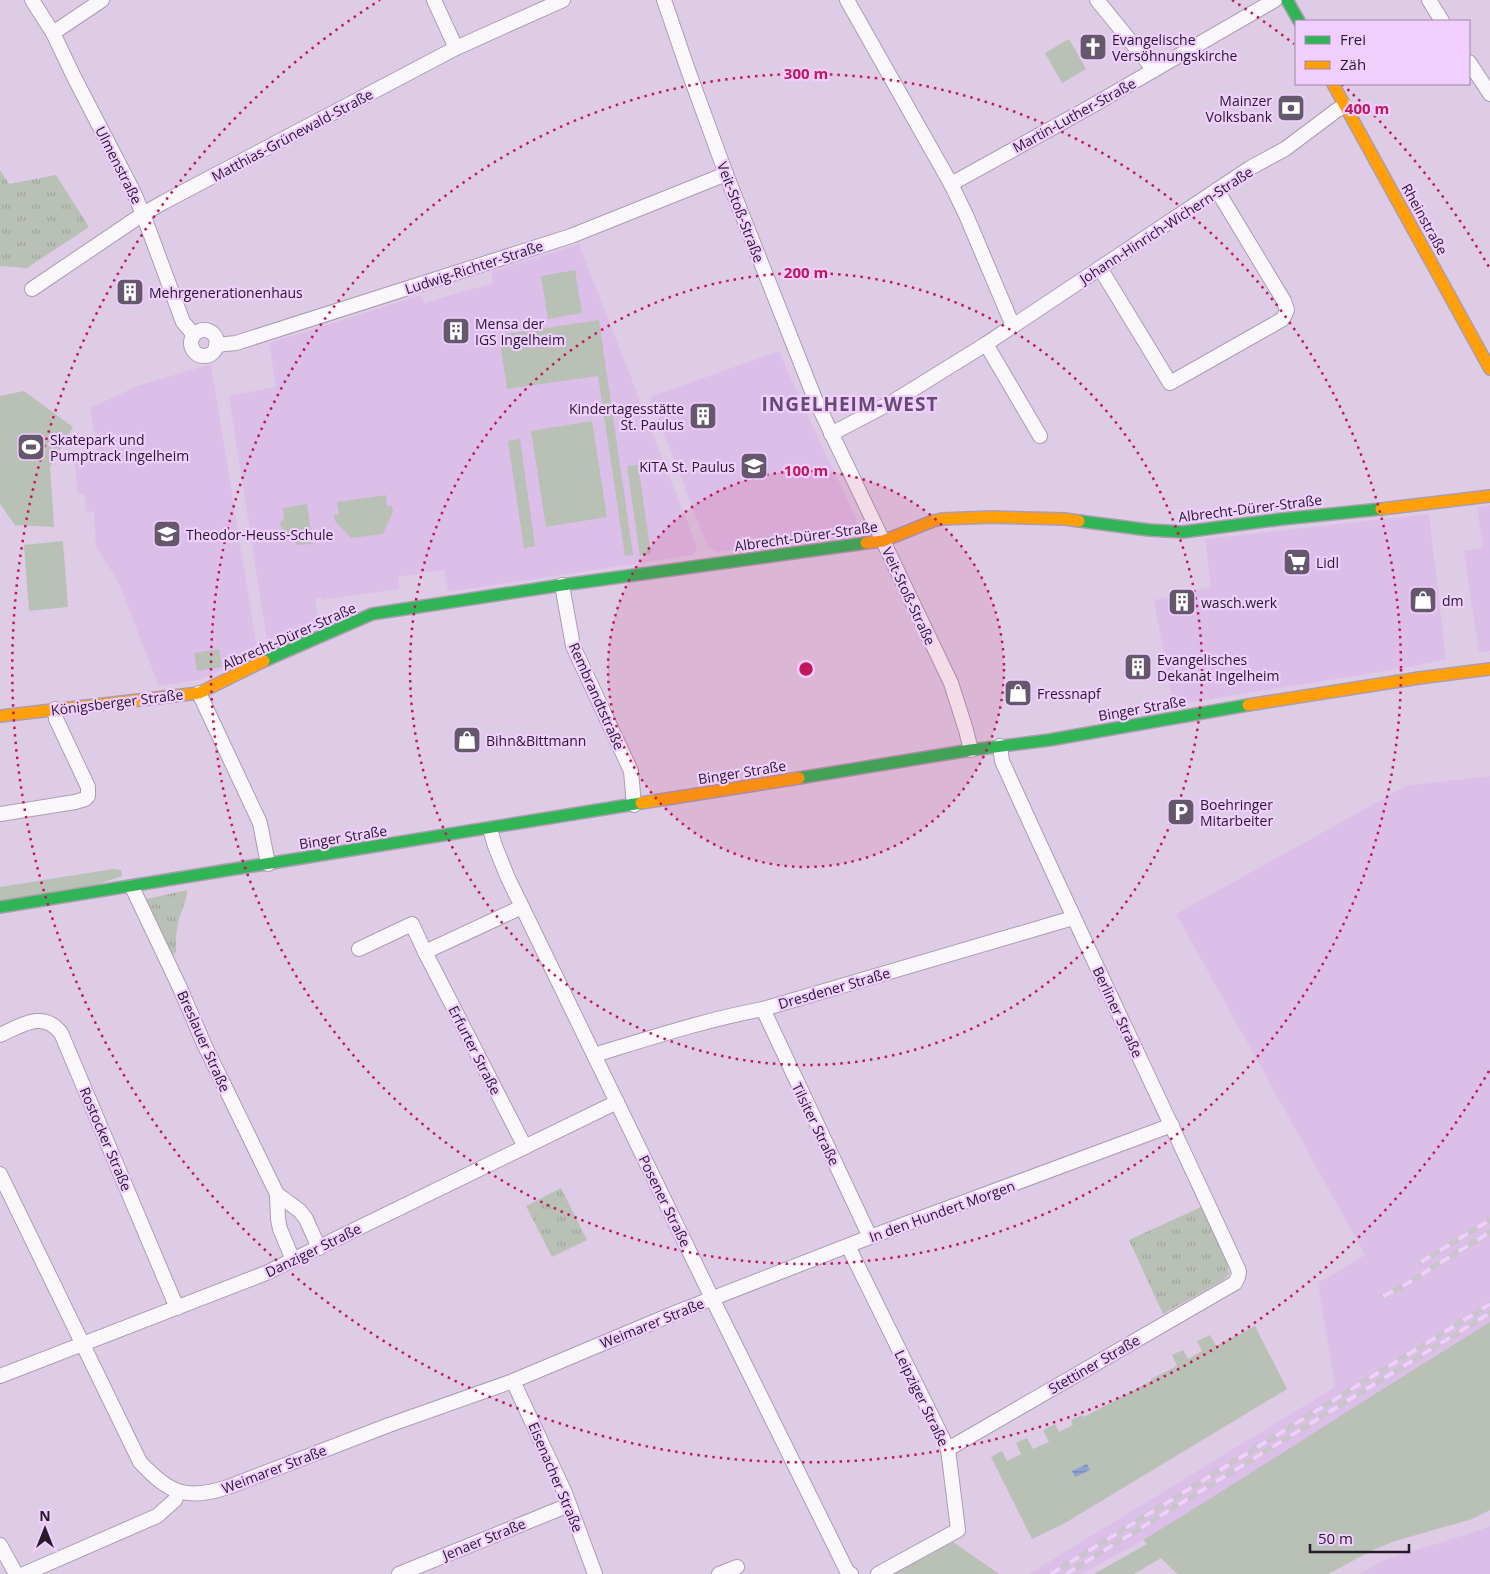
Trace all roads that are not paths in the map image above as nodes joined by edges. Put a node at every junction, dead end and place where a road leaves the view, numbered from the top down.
1 (32, 0) edge
2 (102, 0) edge
3 (434, 0) edge
4 (563, 0) edge
5 (664, 0) edge
6 (846, 0) edge
7 (1096, 0) edge
8 (1275, 0) edge
9 (1288, 0) edge
10 (1429, 0) edge
11 (1298, 20) edge
12 (1441, 20) edge
13 (53, 34) junction
14 (456, 48) junction
15 (1470, 64) edge
16 (1154, 70) junction
17 (1334, 85) edge
18 (1490, 94) edge
19 (1345, 106) junction
20 (726, 174) junction
21 (950, 184) junction
22 (1217, 190) junction
23 (143, 214) junction
24 (1100, 268) junction
25 (32, 288) dead end
26 (1013, 326) junction
27 (194, 335) junction
28 (986, 344) junction
29 (216, 345) junction
30 (1490, 369) edge
31 (831, 434) junction
32 (1040, 436) dead end
33 (1490, 496) edge
34 (883, 541) junction
35 (562, 585) junction
36 (1490, 669) edge
37 (199, 693) junction
38 (54, 710) junction
39 (0, 716) edge
40 (1000, 746) junction
41 (971, 750) junction
42 (634, 805) junction
43 (0, 814) edge
44 (490, 828) junction
45 (268, 864) junction
46 (132, 886) junction
47 (0, 907) edge
48 (522, 908) junction
49 (1073, 918) junction
50 (358, 949) dead end
51 (425, 952) junction
52 (762, 1009) junction
53 (0, 1035) edge
54 (594, 1055) junction
55 (617, 1102) junction
56 (1172, 1125) junction
57 (525, 1147) junction
58 (0, 1174) edge
59 (278, 1194) junction
60 (870, 1237) junction
61 (848, 1246) junction
62 (319, 1248) junction
63 (293, 1260) junction
64 (1238, 1278) joint
65 (712, 1298) junction
66 (177, 1308) junction
67 (83, 1344) junction
68 (0, 1376) edge
69 (513, 1381) junction
70 (948, 1449) junction
71 (178, 1492) junction
72 (569, 1505) junction
73 (0, 1544) edge
74 (737, 1566) dead end
75 (849, 1572) edge
76 (16, 1574) edge
77 (24, 1574) edge
78 (399, 1574) edge
79 (595, 1574) edge
80 (719, 1574) edge
81 (878, 1574) edge

1 - 13 street, Ulmenstraße
2 - 13 street
3 - 14 street
4 - 14 street, Matthias-Grünewald-Straße
5 - 20 street, Veit-Stoß-Straße
6 - 21 street
7 - 16 street
8 - 16 street, Martin-Luther-Straße
9 - 11 main road
10 - 12 street
13 - 23 street, Ulmenstraße
14 - 23 street, Matthias-Grünewald-Straße
15 - 18 street
16 - 21 street, Martin-Luther-Straße
17 - 19 main road, Rheinstraße
19 - 22 street, Johann-Hinrich-Wichern-Straße
19 - 30 main road, Rheinstraße
20 - 29 street, Ludwig-Richter-Straße
20 - 31 street, Veit-Stoß-Straße
21 - 26 street
22 - 24 street, Johann-Hinrich-Wichern-Straße
22 - 24 street
23 - 25 street, Matthias-Grünewald-Straße
23 - 27 street, Ulmenstraße
24 - 26 street, Johann-Hinrich-Wichern-Straße
26 - 28 street, Johann-Hinrich-Wichern-Straße
27 - 29 street
27 - 29 street
28 - 31 street, Johann-Hinrich-Wichern-Straße
28 - 32 street
31 - 34 street, Veit-Stoß-Straße
33 - 34 main road, Albrecht-Dürer-Straße
34 - 35 main road, Albrecht-Dürer-Straße
34 - 41 street, Veit-Stoß-Straße
35 - 37 main road, Albrecht-Dürer-Straße
35 - 42 street, Rembrandtstraße
36 - 40 main road, Binger Straße
37 - 38 main road, Königsberger Straße
37 - 45 street, Königsberger Straße
38 - 39 main road, Königsberger Straße
38 - 43 street
40 - 41 main road, Binger Straße
40 - 49 street, Berliner Straße
41 - 42 main road, Binger Straße
42 - 44 main road, Binger Straße
44 - 45 main road, Binger Straße
44 - 48 street, Posener Straße
45 - 46 main road, Binger Straße
46 - 47 main road, Binger Straße
46 - 59 street, Breslauer Straße
48 - 51 street
48 - 54 street, Posener Straße
49 - 52 street, Dresdener Straße
49 - 56 street, Berliner Straße
50 - 51 street, Erfurter Straße
51 - 57 street, Erfurter Straße
52 - 54 street, Dresdener Straße
52 - 60 street, Tilsiter Straße
53 - 66 street, Rostocker Straße
54 - 55 street, Posener Straße
55 - 57 street, Danziger Straße
55 - 65 street, Posener Straße
56 - 60 street, In den Hundert Morgen
56 - 64 street, Berliner Straße
57 - 62 street, Danziger Straße
58 - 67 street, Weimarer Straße
59 - 62 street, Breslauer Straße
59 - 63 street, Breslauer Straße
60 - 61 street, In den Hundert Morgen
61 - 65 street, In den Hundert Morgen
61 - 70 street, Leipziger Straße
62 - 63 street, Danziger Straße
63 - 66 street, Danziger Straße
64 - 70 street, Stettiner Straße
65 - 69 street, Weimarer Straße
65 - 75 street, Posener Straße
66 - 67 street, Danziger Straße
67 - 68 street, Danziger Straße
67 - 71 street, Weimarer Straße
69 - 71 street, Weimarer Straße
69 - 72 street, Eisenacher Straße
70 - 81 street, Leipziger Straße
71 - 77 street
72 - 78 street, Jenaer Straße
72 - 79 street, Eisenacher Straße
73 - 76 street
74 - 80 street

